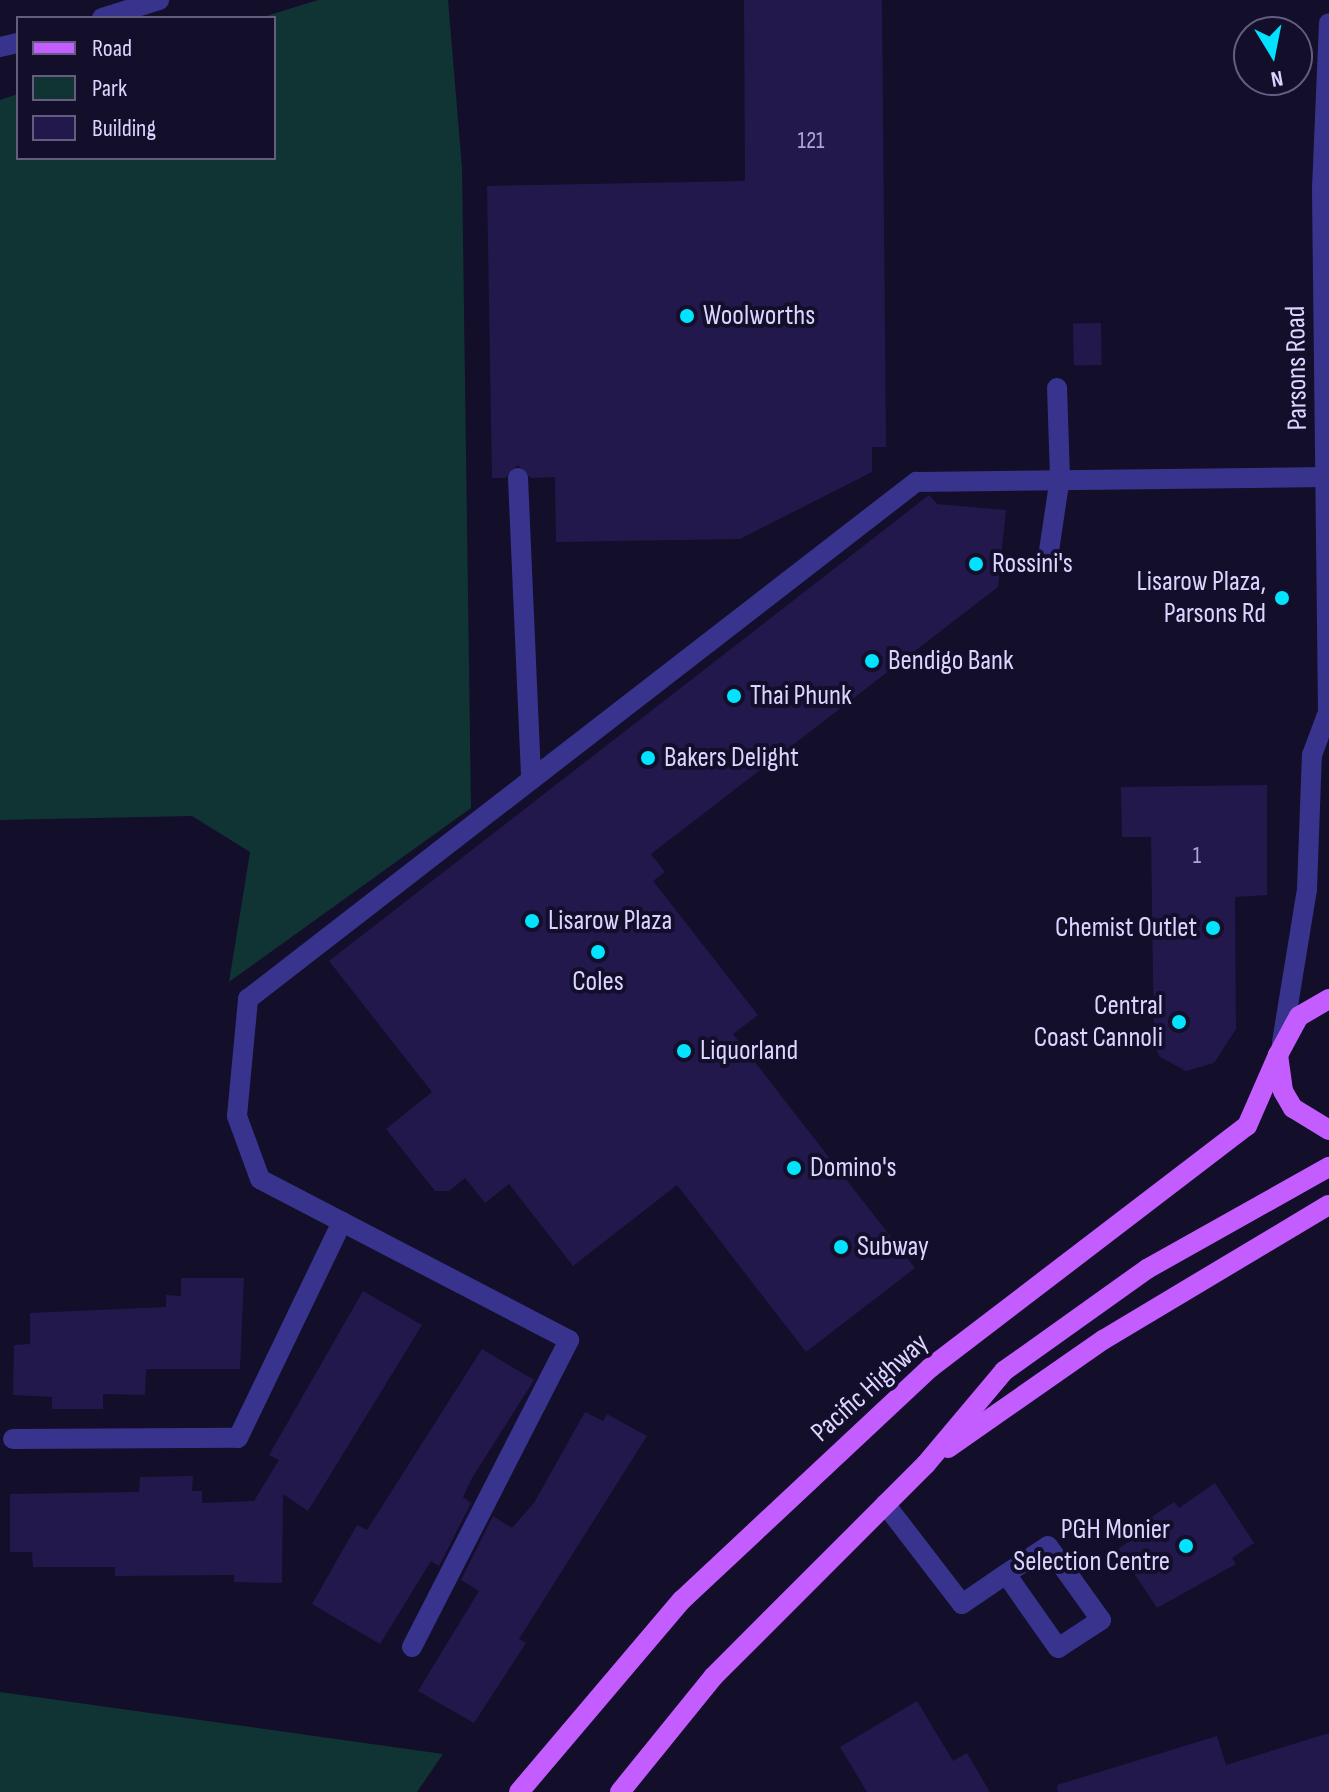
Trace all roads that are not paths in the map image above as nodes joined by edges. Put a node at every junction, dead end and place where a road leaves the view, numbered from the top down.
1 (159, 0) edge
2 (108, 16) edge
3 (1329, 23) edge
4 (1057, 388) dead end
5 (1060, 477) junction
6 (1328, 477) edge
7 (518, 478) dead end
8 (1047, 564) dead end
9 (1329, 713) edge
10 (531, 780) junction
11 (1329, 999) edge
12 (1280, 1048) junction
13 (1329, 1130) edge
14 (1329, 1167) edge
15 (1329, 1205) edge
16 (342, 1222) junction
17 (13, 1439) dead end
18 (926, 1464) junction
19 (885, 1504) junction
20 (1006, 1574) junction
21 (412, 1647) dead end
22 (519, 1792) edge
23 (620, 1792) edge

1 - 2 street
3 - 6 street, Parsons Road
4 - 5 street
5 - 6 street
5 - 8 street
5 - 10 street
6 - 9 street, Parsons Road
7 - 10 street
9 - 12 street, Parsons Road
10 - 16 street
11 - 12 main road, Pacific Highway
12 - 13 main road
12 - 22 main road, Pacific Highway
14 - 18 main road
15 - 18 main road
16 - 17 street
16 - 21 street
18 - 19 main road
19 - 20 street
19 - 23 main road
20 - 20 street

